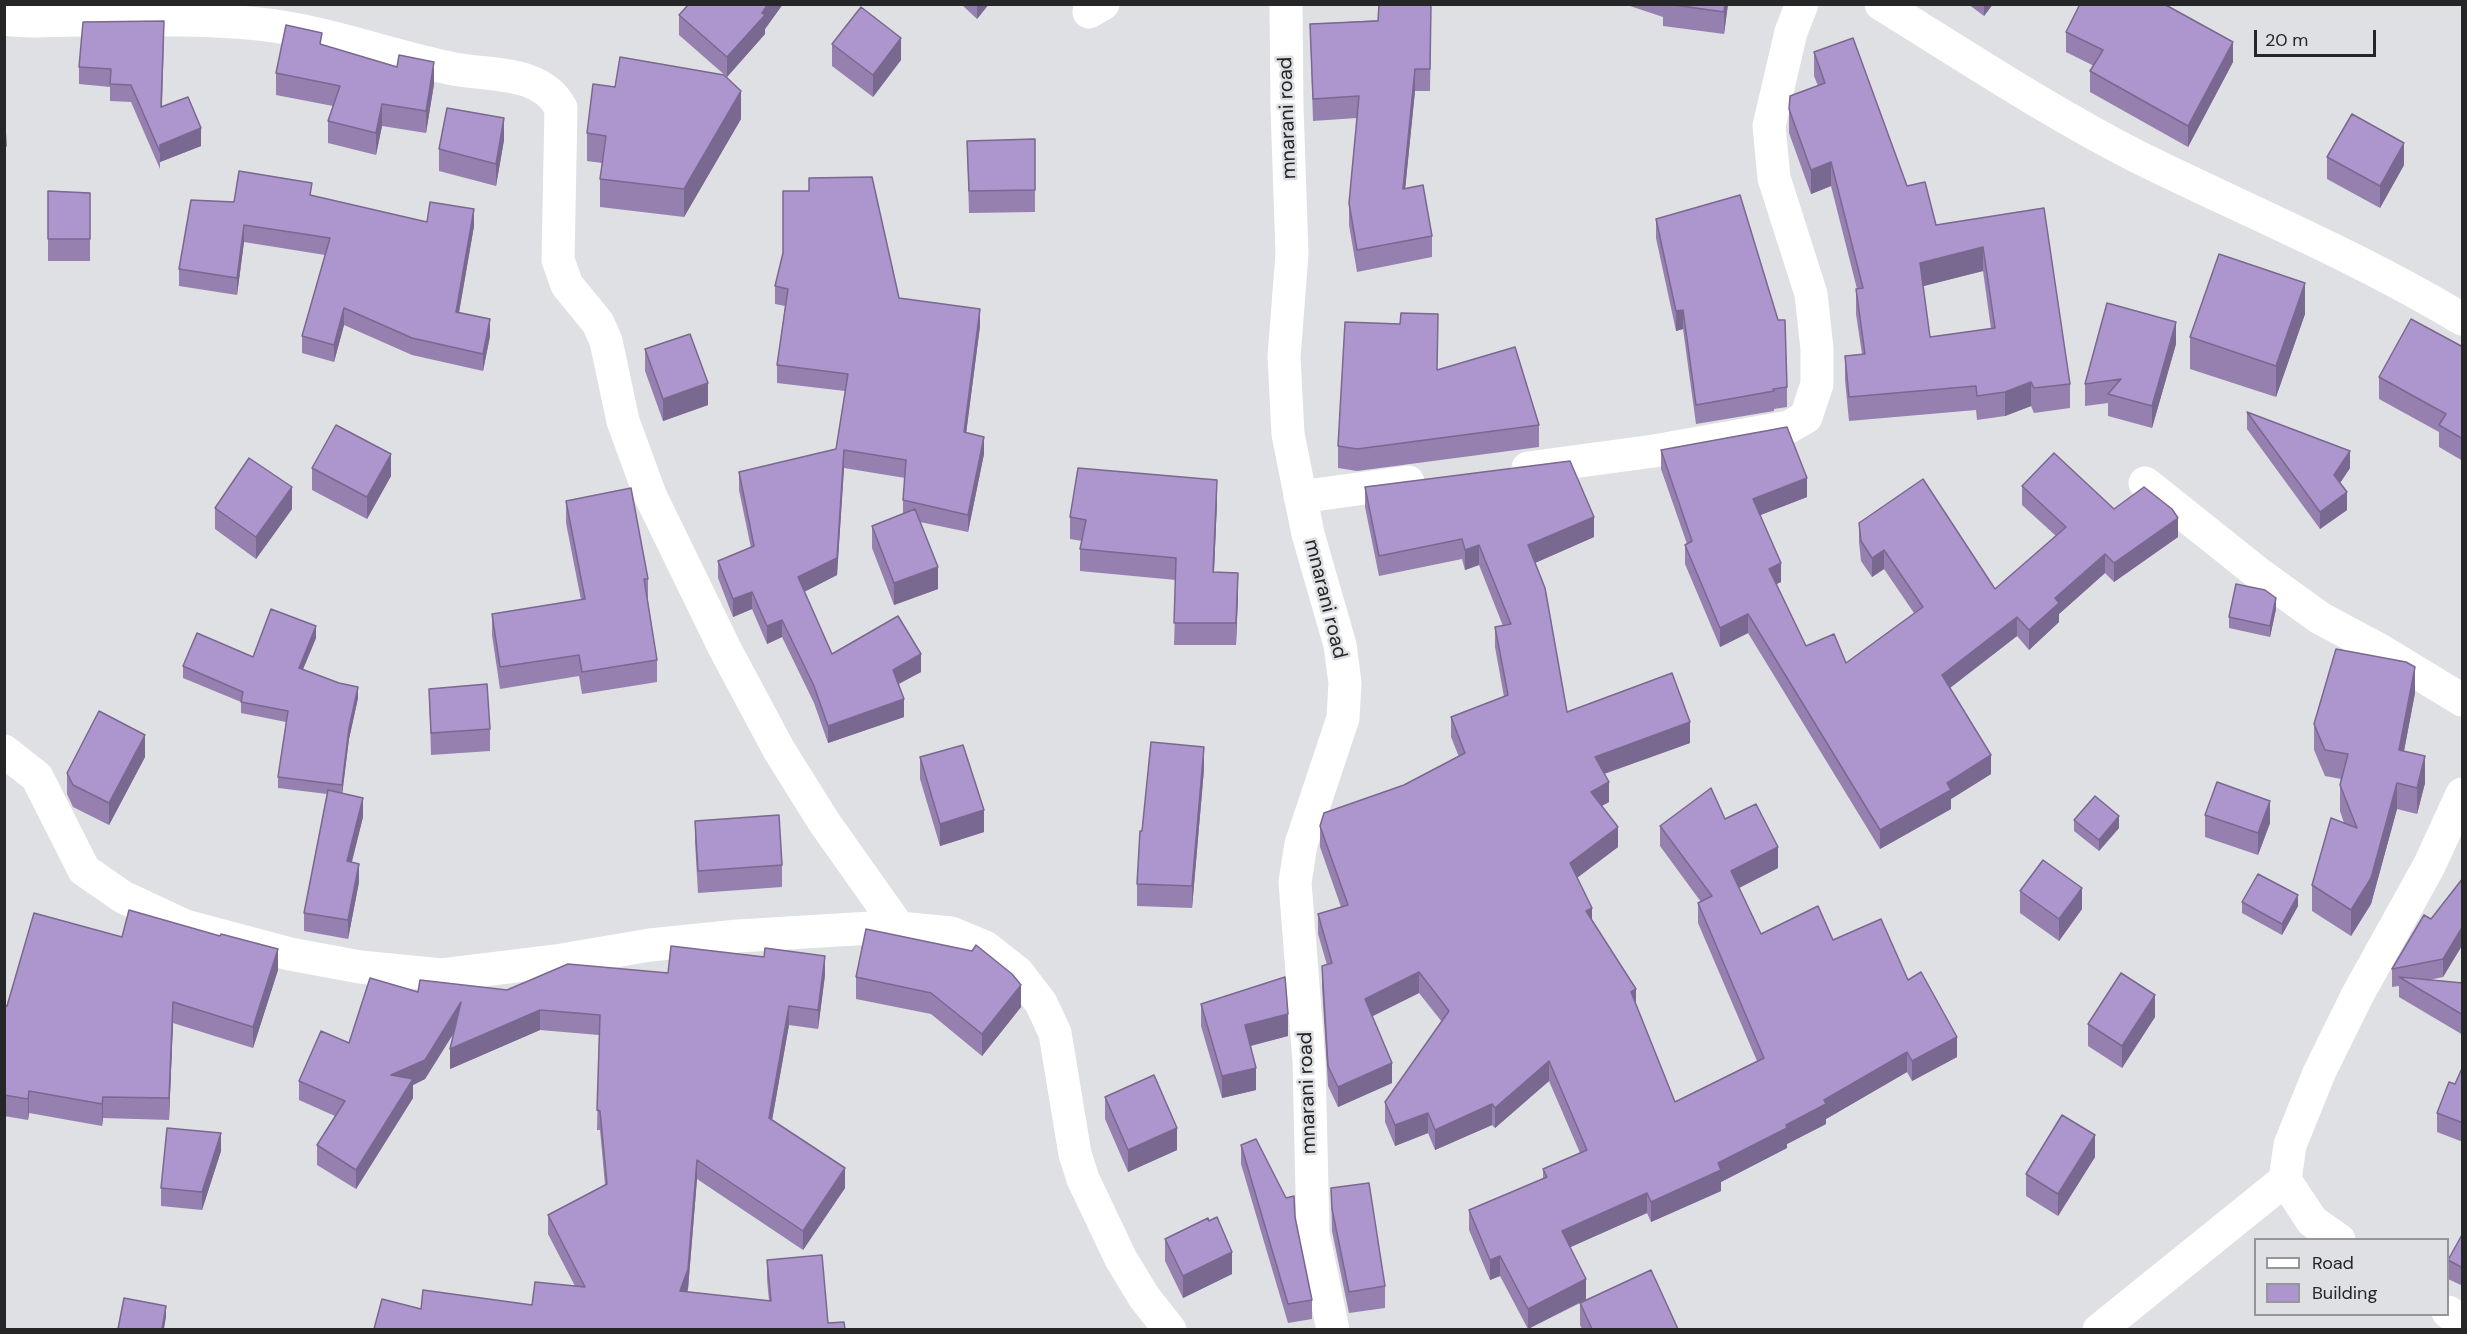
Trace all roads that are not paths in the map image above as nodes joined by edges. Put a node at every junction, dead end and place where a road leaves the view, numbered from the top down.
1 (1286, 4) edge
2 (1802, 4) edge
3 (1881, 4) edge
4 (4, 19) edge
5 (2463, 319) edge
6 (1504, 471) edge
7 (1435, 478) edge
8 (2145, 483) dead end
9 (1300, 497) junction
10 (2463, 700) edge
11 (4, 751) edge
12 (2463, 794) edge
13 (898, 928) junction
14 (2285, 1180) junction
15 (2338, 1238) edge
16 (2449, 1313) edge
17 (2463, 1322) edge
18 (1170, 1329) edge
19 (1333, 1329) edge
20 (2099, 1329) edge

1 - 9 street, mnarani road
2 - 6 street
3 - 5 street
4 - 13 street
7 - 9 street
8 - 10 street
9 - 19 street, mnarani road
11 - 13 street
12 - 14 street
13 - 18 street
14 - 15 street
14 - 20 street
16 - 17 street

